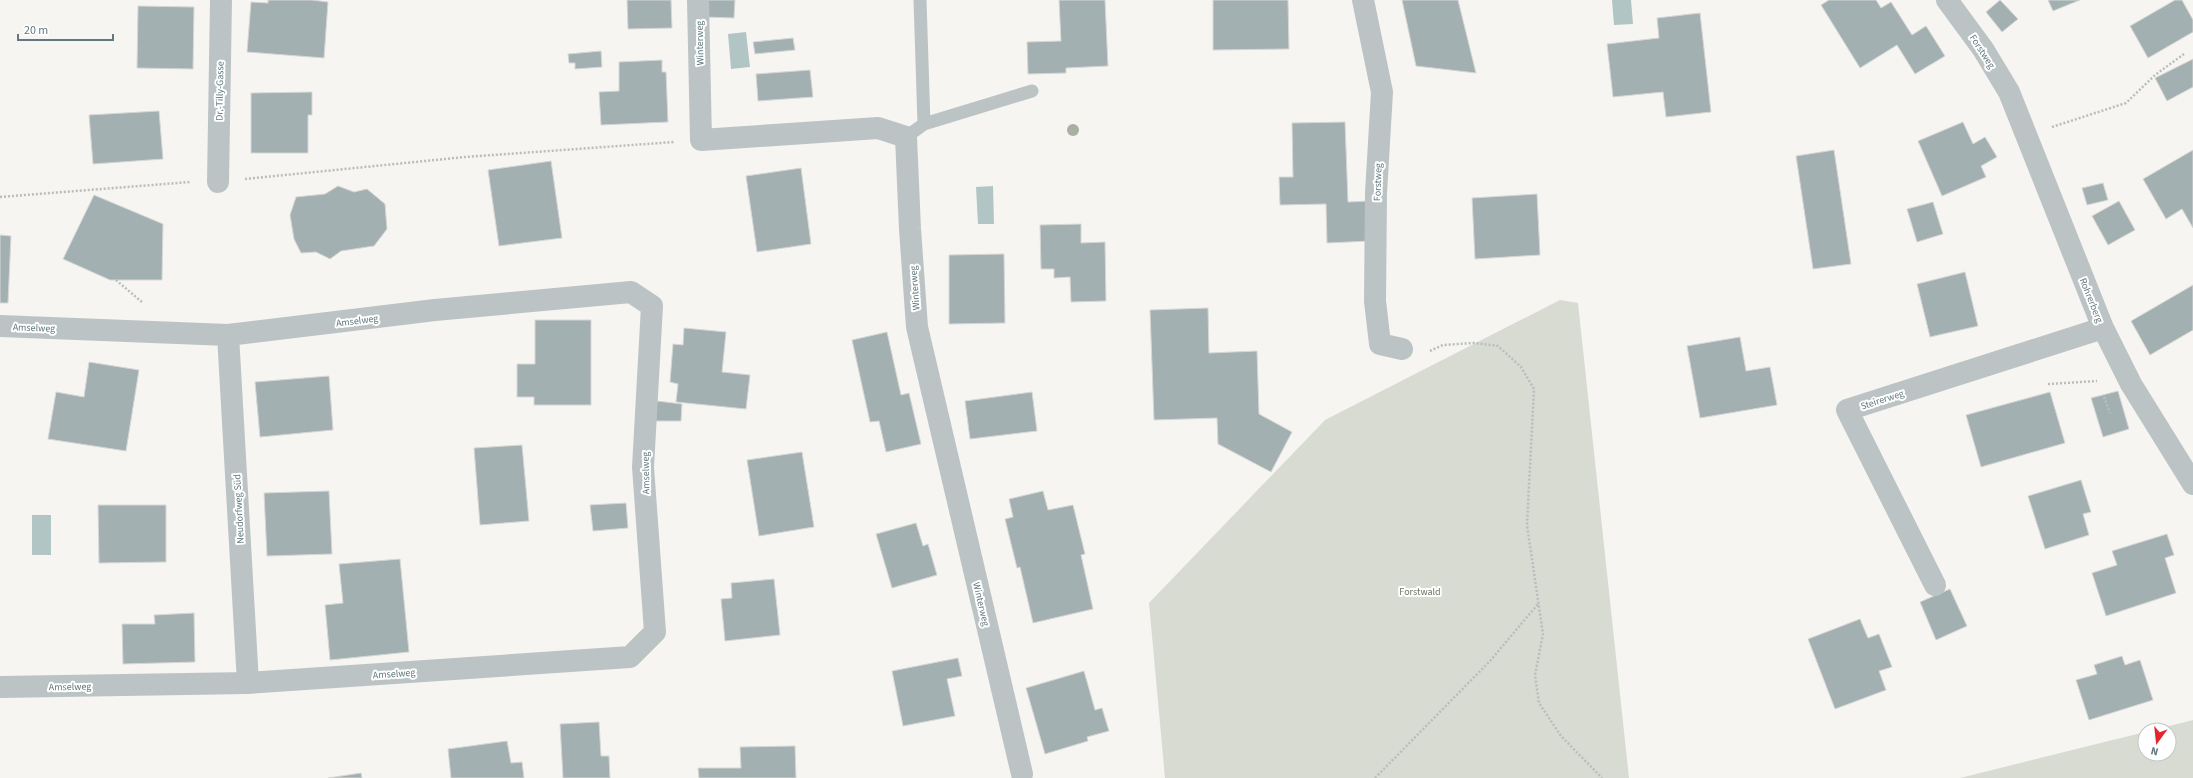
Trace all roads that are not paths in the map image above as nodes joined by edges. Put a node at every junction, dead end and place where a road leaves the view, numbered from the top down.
1 (221, 0) edge
2 (698, 0) edge
3 (920, 0) edge
4 (1362, 0) edge
5 (1947, 0) edge
6 (1032, 91) dead end
7 (2014, 105) joint
8 (924, 124) junction
9 (906, 138) junction
10 (218, 182) road end
11 (0, 326) edge
12 (2103, 328) junction
13 (228, 335) junction
14 (1402, 349) road end
15 (2193, 484) edge
16 (1935, 585) dead end
17 (248, 683) junction
18 (0, 687) edge
19 (1022, 774) dead end

1 - 10 street, Dr.-Tilly-Gasse
2 - 9 street, Winterweg
3 - 8 lane
4 - 14 street, Forstweg
5 - 7 street, Forstweg
6 - 8 lane
7 - 12 street, Rohrerberg
8 - 9 lane
9 - 19 street, Winterweg
11 - 13 street, Amselweg
12 - 15 street, Rohrerberg
12 - 16 street, Steirerweg
13 - 17 street, Neudorfweg Süd
13 - 17 street, Amselweg
17 - 18 street, Amselweg

